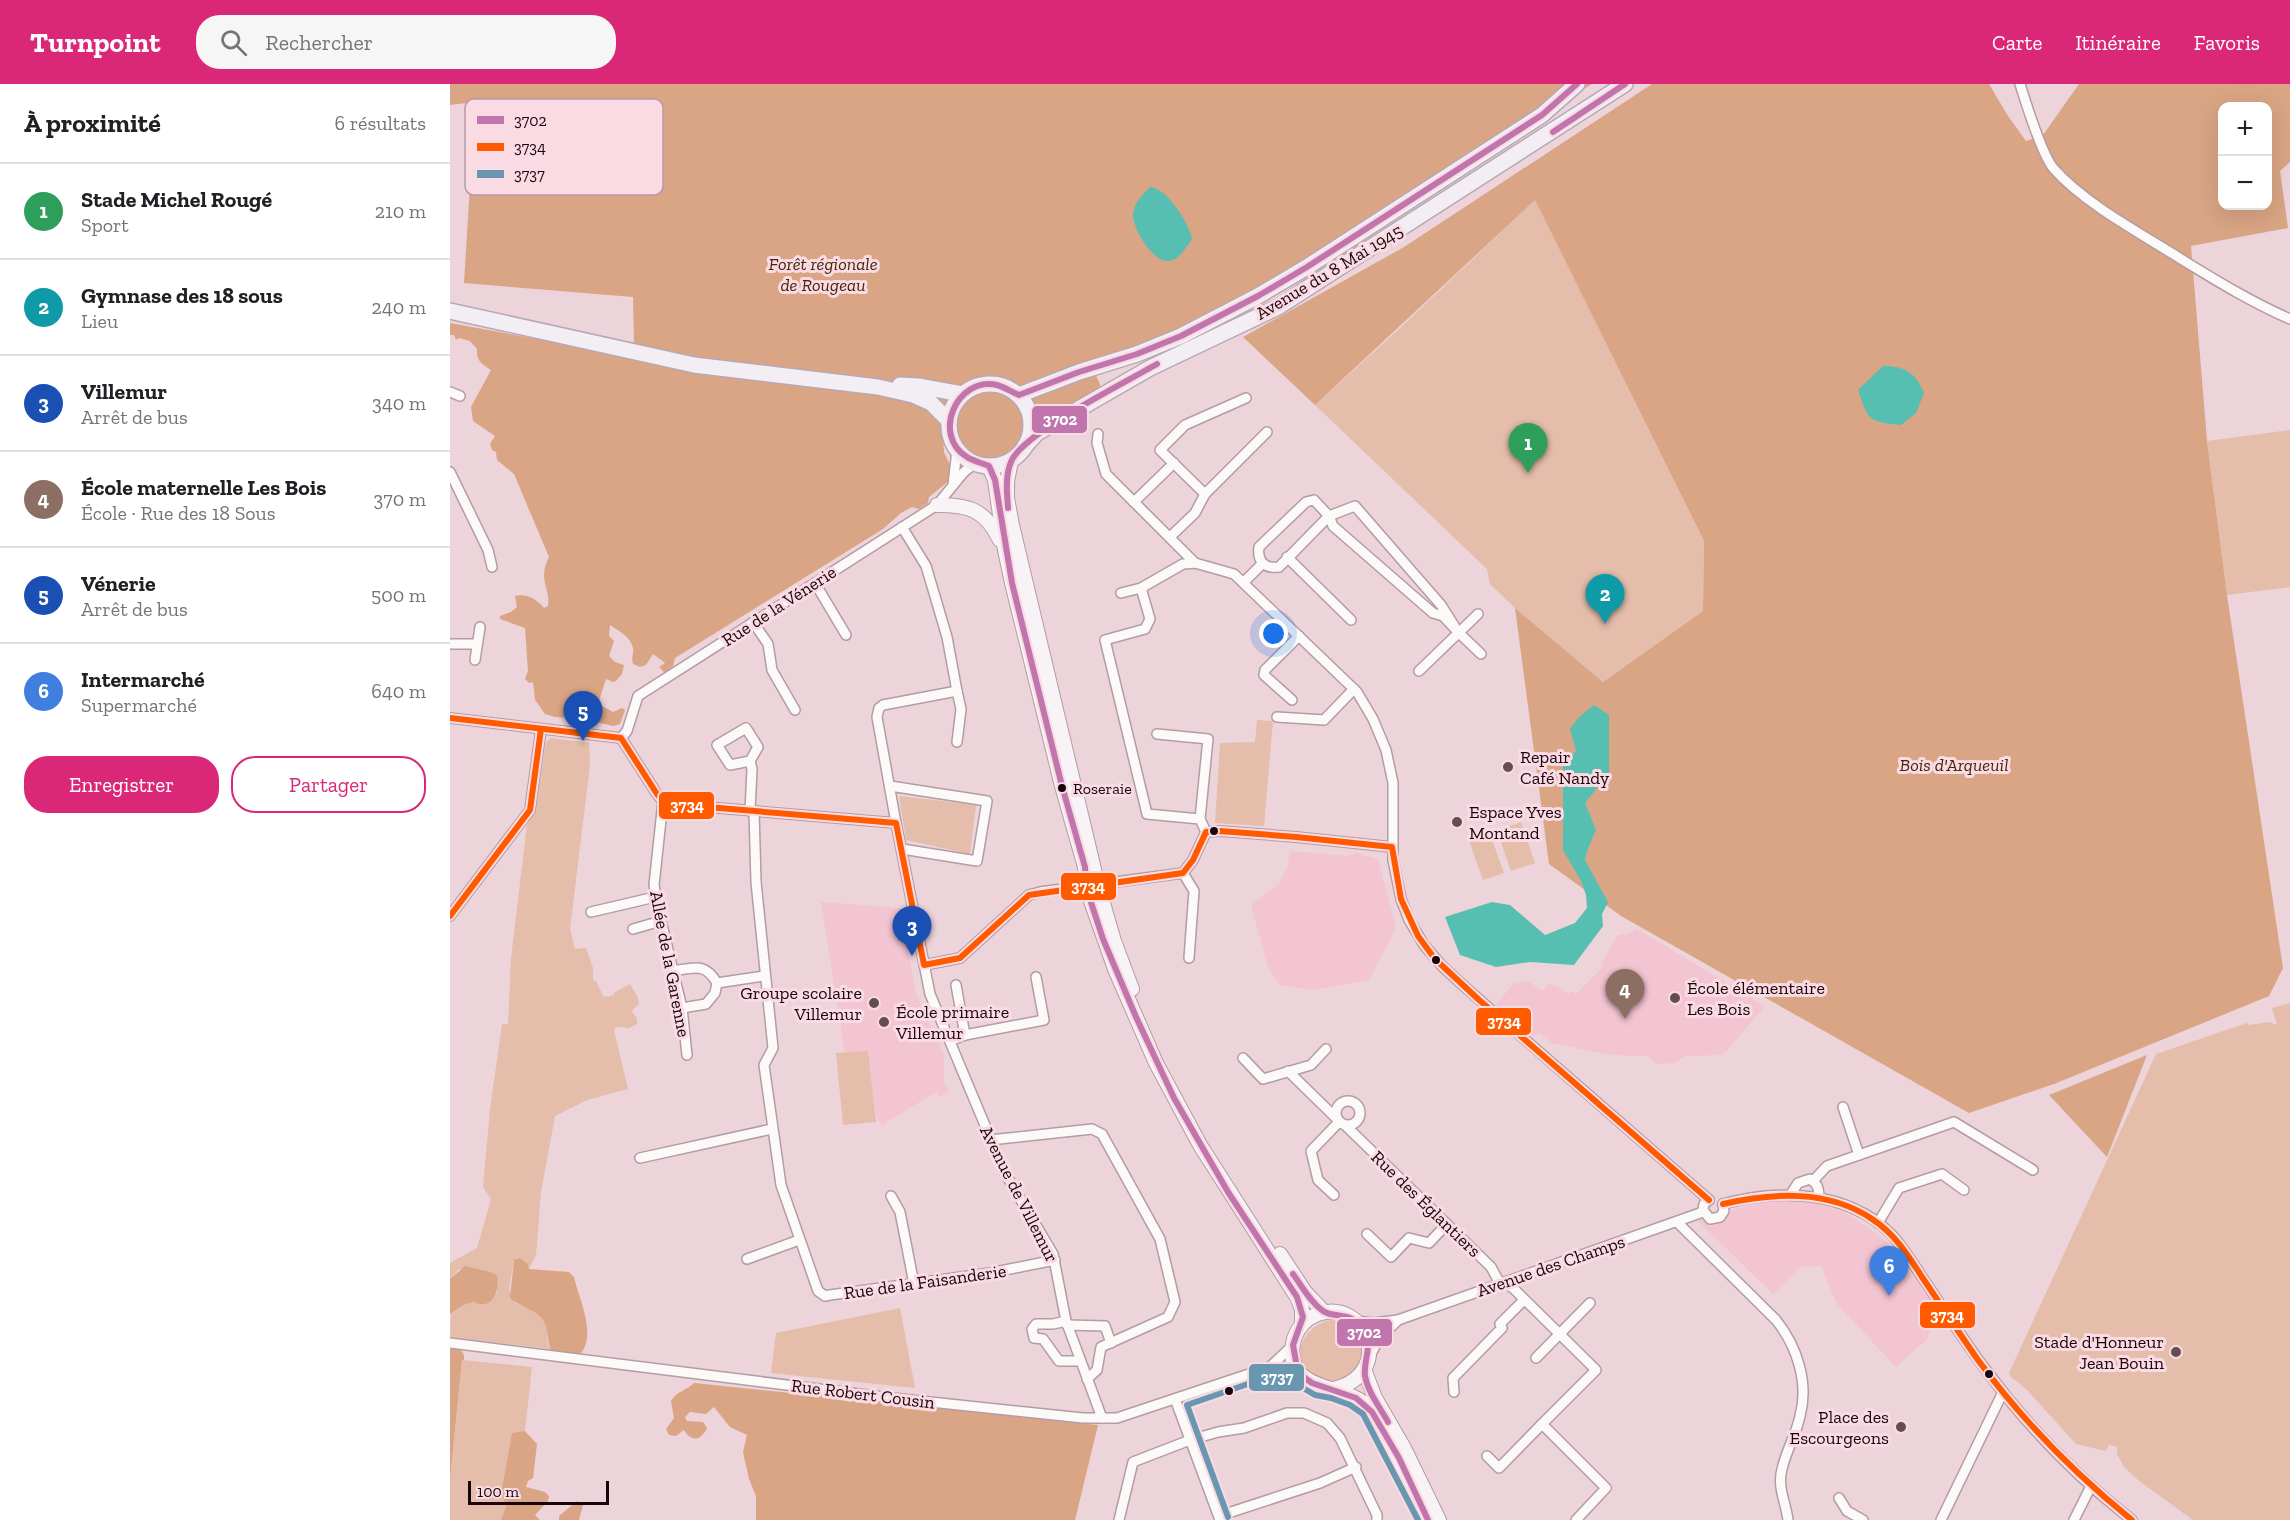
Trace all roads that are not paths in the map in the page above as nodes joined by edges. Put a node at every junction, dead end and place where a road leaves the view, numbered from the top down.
1 (1577, 84) edge
2 (1625, 84) edge
3 (2020, 84) edge
4 (450, 311) edge
5 (2290, 319) edge
6 (878, 387) junction
7 (450, 392) edge
8 (962, 394) junction
9 (1018, 395) junction
10 (460, 396) dead end
11 (1246, 398) dead end
12 (948, 420) junction
13 (1267, 432) dead end
14 (1098, 434) dead end
15 (1025, 446) junction
16 (957, 450) junction
17 (1011, 460) junction
18 (1174, 463) junction
19 (982, 465) junction
20 (450, 472) edge
21 (953, 485) junction
22 (1205, 494) junction
23 (1134, 502) junction
24 (937, 505) junction
25 (1329, 516) junction
26 (902, 527) junction
27 (1170, 537) junction
28 (1005, 550) junction
29 (1287, 557) junction
30 (1195, 563) junction
31 (1262, 564) junction
32 (492, 567) dead end
33 (1244, 582) junction
34 (814, 583) junction
35 (1141, 588) junction
36 (1121, 593) dead end
37 (1478, 614) dead end
38 (1351, 620) dead end
39 (753, 622) junction
40 (480, 627) dead end
41 (1458, 632) junction
42 (846, 635) dead end
43 (1299, 636) junction
44 (450, 644) edge
45 (477, 644) junction
46 (1480, 654) dead end
47 (475, 660) dead end
48 (1419, 671) dead end
49 (1354, 689) junction
50 (957, 691) junction
51 (1292, 700) dead end
52 (795, 710) dead end
53 (1277, 717) dead end
54 (450, 718) edge
55 (541, 729) junction
56 (1157, 734) dead end
57 (621, 738) junction
58 (957, 742) dead end
59 (750, 761) junction
60 (890, 786) junction
61 (663, 801) junction
62 (752, 811) junction
63 (1200, 819) junction
64 (896, 823) junction
65 (1206, 832) junction
66 (1392, 847) junction
67 (902, 849) junction
68 (1183, 873) junction
69 (1092, 886) junction
70 (656, 897) junction
71 (591, 912) dead end
72 (450, 916) edge
73 (661, 921) junction
74 (633, 929) dead end
75 (1190, 958) dead end
76 (924, 965) junction
77 (673, 971) junction
78 (764, 976) junction
79 (1036, 977) dead end
80 (717, 983) junction
81 (956, 985) dead end
82 (682, 1008) junction
83 (966, 1035) junction
84 (950, 1041) junction
85 (1326, 1049) dead end
86 (687, 1055) dead end
87 (1243, 1058) dead end
88 (1288, 1071) junction
89 (1843, 1107) dead end
90 (1341, 1122) junction
91 (772, 1130) junction
92 (990, 1140) junction
93 (1859, 1155) junction
94 (640, 1158) dead end
95 (2033, 1170) dead end
96 (1812, 1181) junction
97 (1964, 1190) dead end
98 (1791, 1194) junction
99 (1334, 1195) dead end
100 (891, 1196) dead end
101 (1819, 1198) junction
102 (1709, 1200) junction
103 (1723, 1204) junction
104 (1703, 1212) junction
105 (1677, 1222) junction
106 (1878, 1223) junction
107 (1447, 1224) junction
108 (1367, 1234) dead end
109 (800, 1240) junction
110 (747, 1259) dead end
111 (1055, 1260) junction
112 (1503, 1283) junction
113 (914, 1284) junction
114 (1524, 1299) junction
115 (1590, 1303) dead end
116 (1324, 1312) junction
117 (1398, 1320) junction
118 (1356, 1321) junction
119 (1067, 1323) junction
120 (1302, 1324) junction
121 (1560, 1334) junction
122 (450, 1343) edge
123 (1111, 1343) junction
124 (1293, 1346) junction
125 (1536, 1358) dead end
126 (1080, 1361) junction
127 (1367, 1364) junction
128 (1270, 1367) junction
129 (1087, 1379) junction
130 (1308, 1381) junction
131 (1333, 1389) junction
132 (1454, 1392) dead end
133 (2003, 1392) junction
134 (1176, 1399) junction
135 (1102, 1418) junction
136 (1542, 1424) junction
137 (1190, 1440) junction
138 (1486, 1456) dead end
139 (1356, 1467) junction
140 (2091, 1486) junction
141 (1839, 1498) dead end
142 (1220, 1518) edge
143 (1119, 1520) edge
144 (1377, 1520) edge
145 (1428, 1520) edge
146 (1438, 1520) edge
147 (1576, 1520) edge
148 (1788, 1520) edge
149 (1863, 1520) edge
150 (1941, 1520) edge
151 (2074, 1520) edge
152 (2132, 1520) edge

1 - 9 main road
2 - 15 main road, Avenue du 8 Mai 1945
3 - 5 street
4 - 6 main road
6 - 8 main road
6 - 12 main road
7 - 10 street
8 - 9 main road
8 - 12 main road
9 - 15 main road
11 - 18 street
12 - 16 main road
13 - 22 street
14 - 23 street
15 - 17 main road
16 - 19 main road
16 - 21 street
17 - 19 main road
17 - 69 main road
18 - 22 street
18 - 23 street
19 - 21 street, Rue de la Vénerie
19 - 28 main road
20 - 32 street
21 - 24 street, Rue de la Vénerie
22 - 27 street
23 - 27 street
24 - 26 street, Rue de la Vénerie
24 - 28 main road
25 - 29 street
25 - 31 street
25 - 41 street
25 - 41 street
26 - 34 street, Rue de la Vénerie
26 - 50 street
27 - 30 street
28 - 69 main road
29 - 31 street
29 - 38 street
30 - 33 street
30 - 35 street
31 - 33 street
33 - 43 street
34 - 39 street, Rue de la Vénerie
34 - 42 street
35 - 36 street
35 - 63 street
37 - 41 street
39 - 52 street
39 - 57 street, Rue de la Vénerie
40 - 45 street
41 - 46 street
41 - 48 street
43 - 49 street
43 - 51 street
44 - 45 street
45 - 47 street
49 - 53 street
49 - 66 street
50 - 58 street
50 - 60 street, Avenue de Villemur
54 - 55 street
55 - 57 street
55 - 72 street
56 - 63 street
57 - 61 street
59 - 59 street, Rue de la Faisanderie
59 - 62 street, Rue de la Faisanderie
60 - 64 street, Avenue de Villemur
60 - 67 street
61 - 62 street
61 - 70 street, Allée de la Garenne
62 - 64 street
62 - 78 street, Rue de la Faisanderie
63 - 65 street
64 - 67 street, Avenue de Villemur
65 - 66 street
65 - 68 street
66 - 102 street
67 - 76 street, Avenue de Villemur
68 - 69 street
68 - 75 street
69 - 76 street
69 - 116 main road
69 - 120 main road
70 - 71 street
70 - 73 street, Allée de la Garenne
73 - 74 street
73 - 77 street, Allée de la Garenne
76 - 84 street, Avenue de Villemur
77 - 80 street
77 - 82 street, Allée de la Garenne
78 - 80 street
78 - 91 street, Rue de la Faisanderie
79 - 83 street
80 - 82 street
81 - 83 street
82 - 86 street, Allée de la Garenne
83 - 84 street
84 - 92 street, Avenue de Villemur
85 - 88 street
87 - 88 street
88 - 90 street, Rue des Églantiers
89 - 93 street
90 - 99 street
90 - 107 street, Rue des Églantiers
91 - 94 street
91 - 109 street, Rue de la Faisanderie
92 - 111 street, Avenue de Villemur
92 - 123 street
93 - 95 street
93 - 96 street
96 - 98 street
96 - 101 street
97 - 106 street
98 - 101 street, Avenue des Champs
98 - 103 street, Avenue des Champs
100 - 113 street
101 - 106 street, Avenue des Champs
102 - 103 street, Avenue des Champs
102 - 104 street
103 - 104 street, Avenue des Champs
104 - 105 street, Avenue des Champs
105 - 112 street, Avenue des Champs
105 - 148 street
106 - 133 street, Avenue des Champs
107 - 108 street
107 - 112 street, Rue des Églantiers
109 - 110 street
109 - 113 street, Rue de la Faisanderie
111 - 113 street, Rue de la Faisanderie
111 - 119 street, Avenue de Villemur
112 - 114 street, Rue des Églantiers
112 - 117 street, Avenue des Champs
114 - 121 street, Rue des Églantiers
114 - 132 street
115 - 121 street
116 - 118 main road
116 - 120 main road
117 - 118 street, Avenue des Champs
117 - 127 street, Avenue des Champs
118 - 127 main road
119 - 123 street
119 - 126 street, Avenue de Villemur
119 - 126 street
120 - 124 main road
121 - 125 street
121 - 136 street, Rue des Églantiers
122 - 135 street, Rue Robert Cousin
123 - 129 street
124 - 128 street, Rue Robert Cousin
124 - 130 main road
126 - 129 street, Avenue de Villemur
127 - 131 main road
127 - 146 main road
128 - 130 street
128 - 134 street, Rue Robert Cousin
129 - 135 street, Avenue de Villemur
130 - 131 main road
131 - 145 main road
133 - 140 street, Avenue des Champs
133 - 150 street
134 - 135 street, Rue Robert Cousin
134 - 137 street
136 - 138 street
136 - 147 street
137 - 139 street
137 - 142 street
137 - 143 street
139 - 142 street
139 - 144 street
140 - 151 street
140 - 152 street, Avenue des Champs
141 - 149 street

